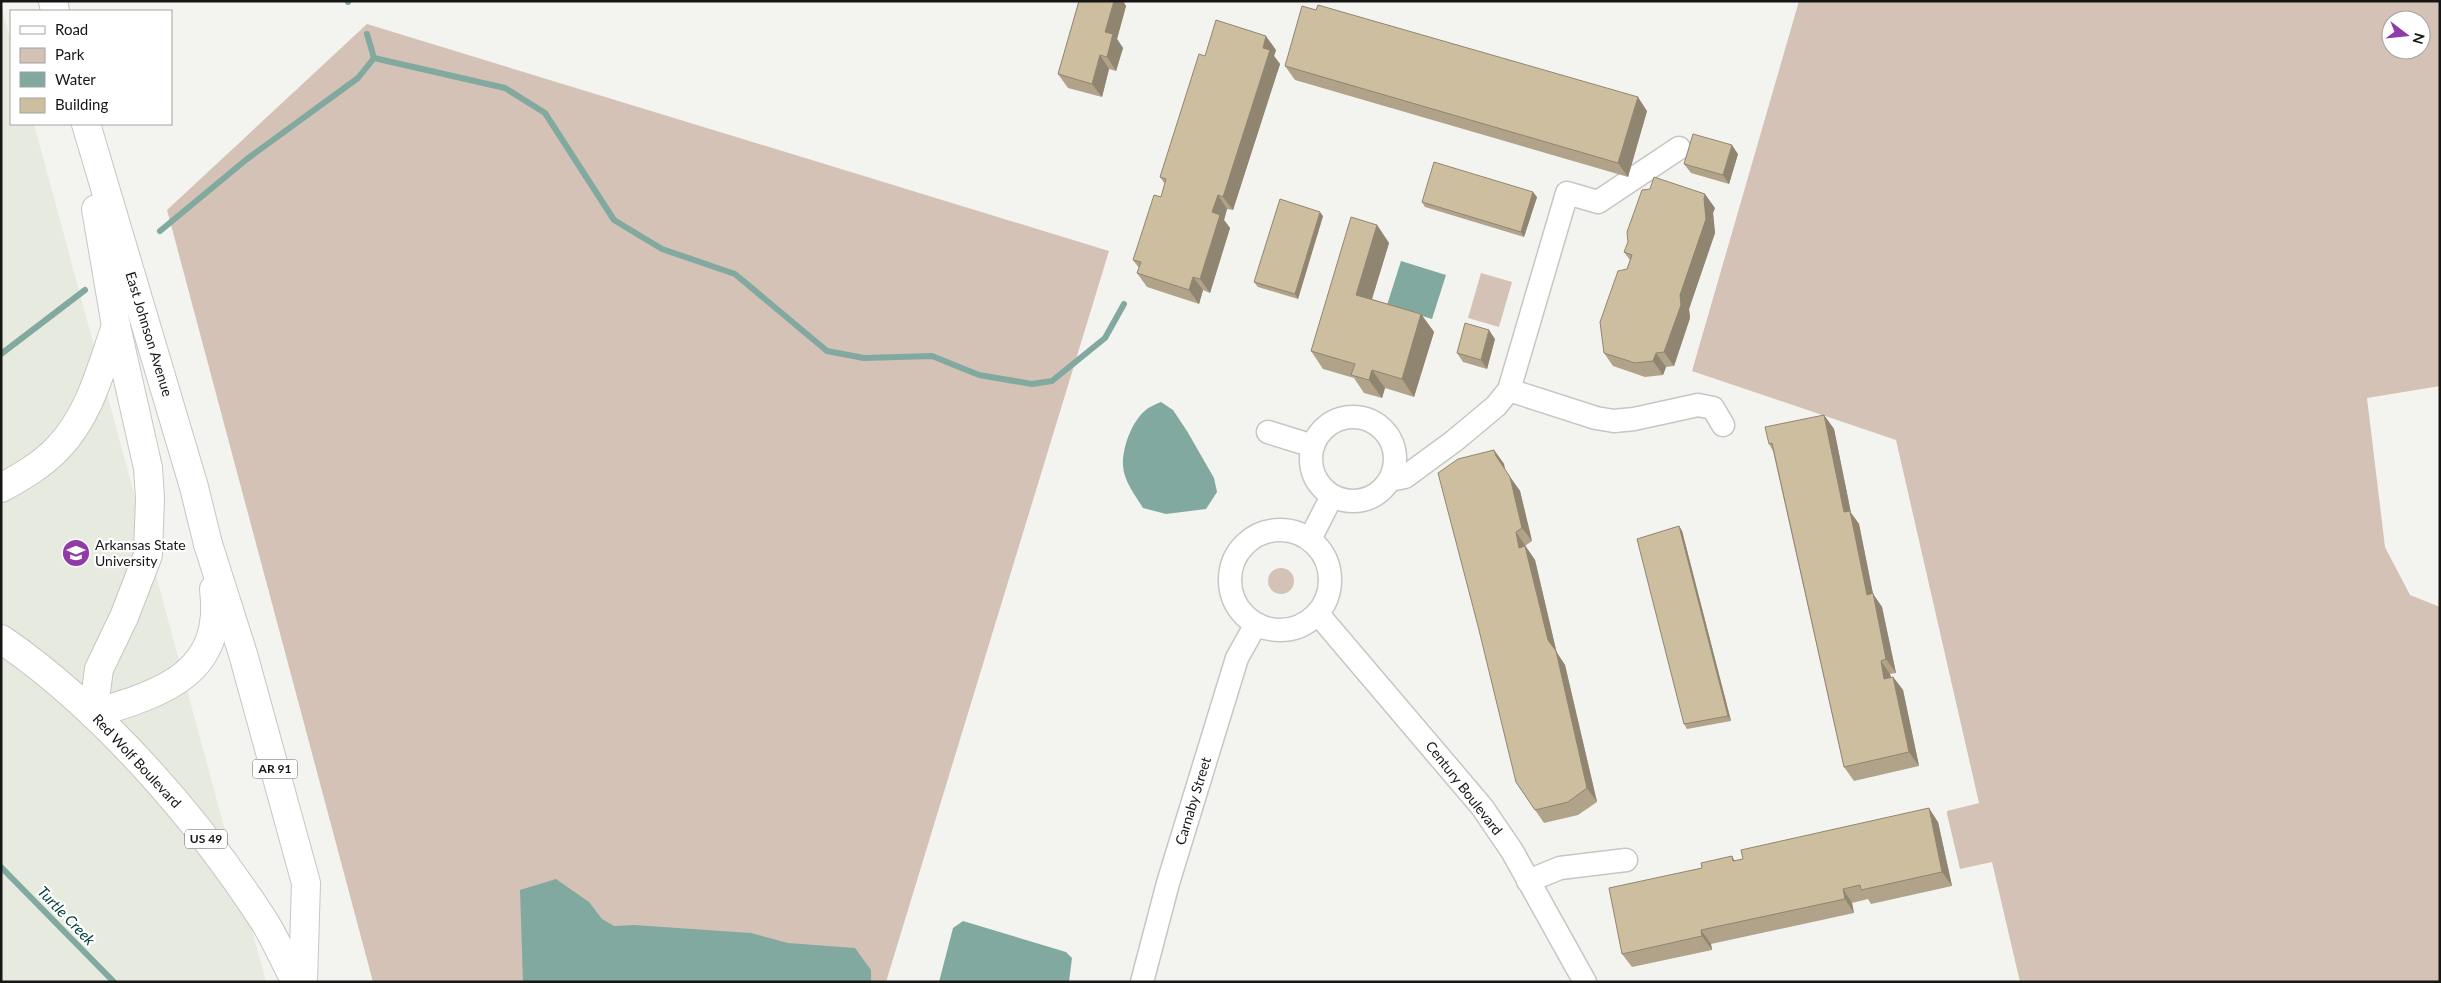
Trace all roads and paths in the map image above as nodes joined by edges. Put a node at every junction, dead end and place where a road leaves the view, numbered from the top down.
1 (82, 125) edge
2 (86, 125) edge
3 (1679, 148) dead end
4 (116, 326) junction
5 (1509, 390) junction
6 (1723, 425) dead end
7 (1268, 432) dead end
8 (1392, 444) junction
9 (1313, 446) junction
10 (1433, 457) junction
11 (1390, 480) junction
12 (1, 488) edge
13 (1332, 496) junction
14 (1310, 539) junction
15 (208, 544) junction
16 (1318, 614) junction
17 (1256, 624) junction
18 (1, 639) edge
19 (93, 714) junction
20 (1626, 860) dead end
21 (1528, 881) junction
22 (296, 982) edge
23 (303, 982) edge
24 (1142, 982) edge
25 (1584, 982) edge

1 - 4 main road, East Johnson Avenue
2 - 15 main road, East Johnson Avenue / AR 91
3 - 5 street
4 - 12 main road
4 - 19 main road, East Johnson Avenue
5 - 6 street
5 - 10 street
7 - 9 street
8 - 9 street
8 - 10 street
8 - 11 street
9 - 13 street
10 - 11 street
11 - 13 street
13 - 14 street
14 - 16 street
14 - 17 street
15 - 19 main road
15 - 23 main road, AR 91
16 - 17 street
16 - 21 street, Century Boulevard
17 - 24 street, Carnaby Street
18 - 19 main road, Red Wolf Boulevard / US 49
19 - 22 main road, Red Wolf Boulevard / US 49
20 - 21 street
21 - 25 street, Century Boulevard

